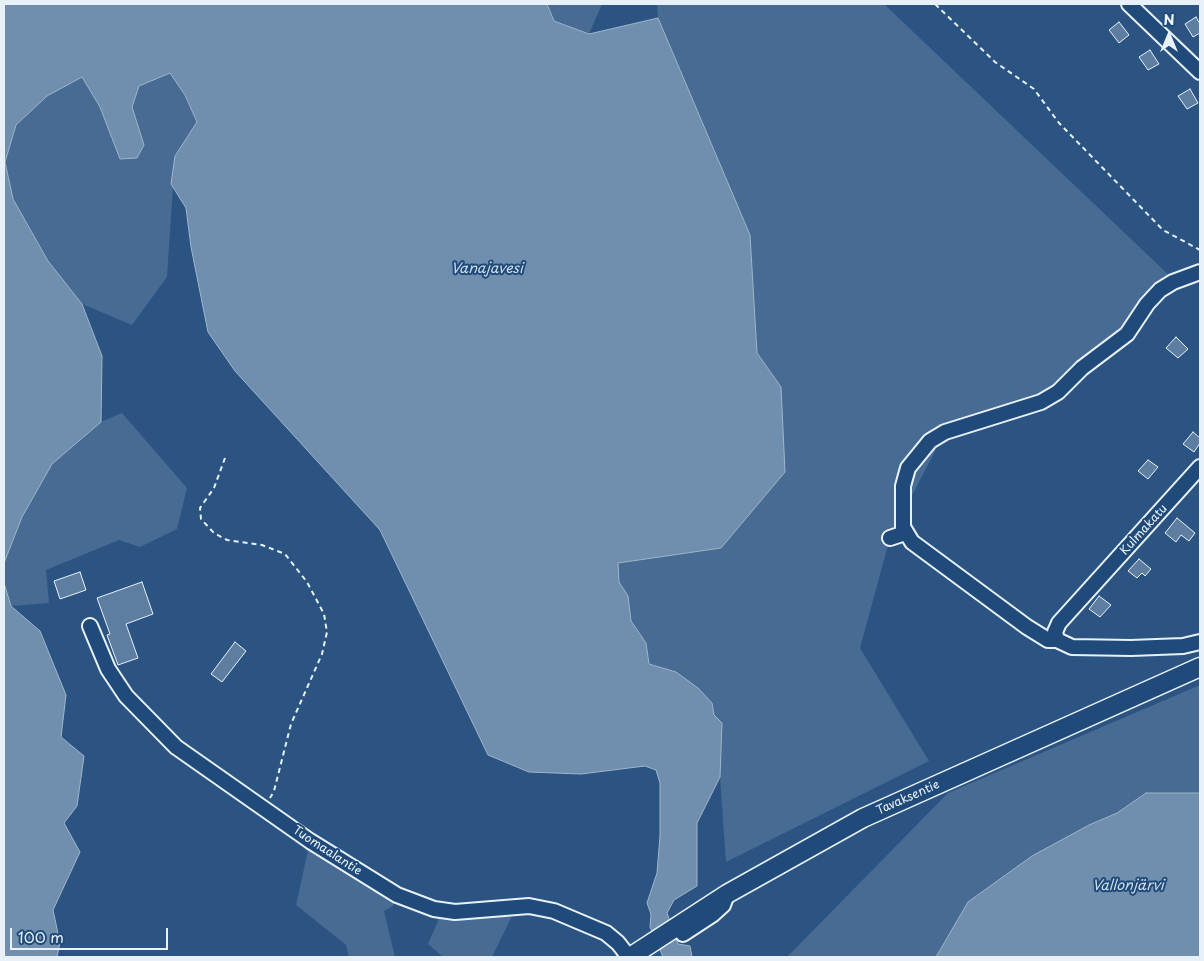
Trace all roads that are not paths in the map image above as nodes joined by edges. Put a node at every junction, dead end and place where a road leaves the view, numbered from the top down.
1 (1130, 4) edge
2 (1200, 72) edge
3 (1200, 272) edge
4 (1200, 467) edge
5 (906, 533) junction
6 (890, 538) dead end
7 (90, 626) dead end
8 (1057, 640) junction
9 (1200, 642) edge
10 (1200, 667) edge
11 (629, 957) edge

1 - 2 street
3 - 5 street
4 - 8 street, Kulmakatu
5 - 6 street
5 - 8 street
7 - 11 street, Tuomaalantie
8 - 9 street
10 - 11 main road, Tavaksentie

